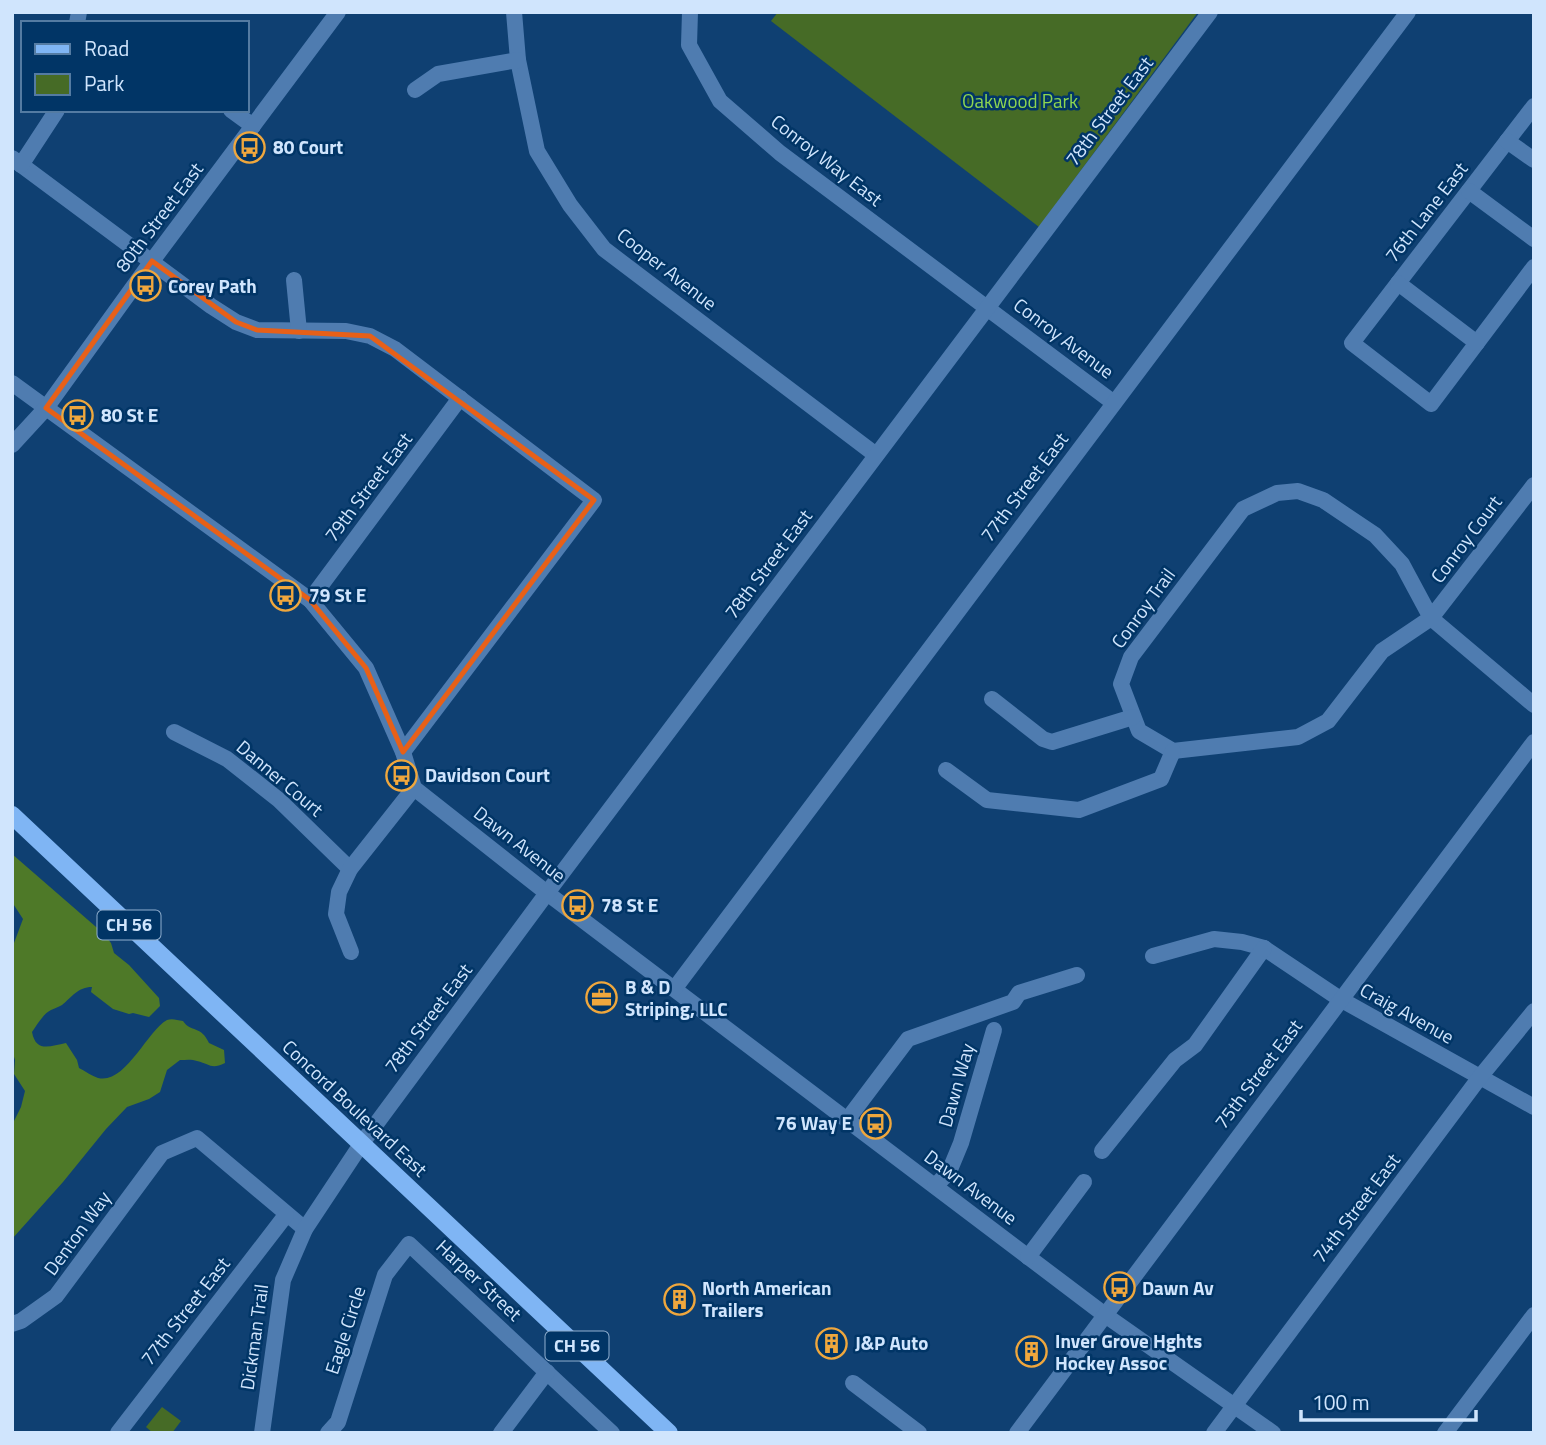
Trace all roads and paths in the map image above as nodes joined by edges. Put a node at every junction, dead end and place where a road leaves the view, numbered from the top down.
1 (338, 12) edge
2 (514, 12) edge
3 (690, 12) edge
4 (1210, 12) edge
5 (1408, 12) edge
6 (518, 60) junction
7 (415, 90) dead end
8 (1534, 106) edge
9 (55, 112) edge
10 (234, 112) edge
11 (253, 126) junction
12 (1507, 141) junction
13 (1534, 160) edge
14 (17, 162) edge
15 (1469, 191) junction
16 (1534, 239) edge
17 (152, 261) junction
18 (1534, 267) edge
19 (294, 280) dead end
20 (1398, 283) junction
21 (988, 308) junction
22 (299, 331) junction
23 (1477, 343) junction
24 (12, 383) edge
25 (460, 398) junction
26 (1114, 403) junction
27 (46, 408) junction
28 (12, 445) edge
29 (876, 455) junction
30 (1534, 485) edge
31 (310, 600) junction
32 (1431, 618) junction
33 (992, 699) dead end
34 (1534, 705) edge
35 (1133, 717) junction
36 (174, 732) dead end
37 (1534, 742) edge
38 (1173, 751) junction
39 (402, 752) junction
40 (946, 770) dead end
41 (414, 788) junction
42 (12, 815) edge
43 (350, 869) junction
44 (547, 893) junction
45 (1264, 948) junction
46 (351, 952) dead end
47 (1153, 956) dead end
48 (1077, 975) dead end
49 (675, 988) junction
50 (1340, 999) junction
51 (1534, 1012) edge
52 (994, 1030) dead end
53 (1480, 1077) junction
54 (1534, 1107) edge
55 (848, 1120) junction
56 (362, 1143) junction
57 (1102, 1152) dead end
58 (1084, 1182) dead end
59 (935, 1186) junction
60 (286, 1214) junction
61 (305, 1229) junction
62 (409, 1244) joint
63 (1028, 1257) junction
64 (1105, 1315) junction
65 (1534, 1315) edge
66 (12, 1325) edge
67 (547, 1372) junction
68 (853, 1383) dead end
69 (1235, 1405) junction
70 (118, 1433) edge
71 (262, 1433) edge
72 (328, 1433) edge
73 (502, 1433) edge
74 (612, 1433) edge
75 (668, 1433) edge
76 (919, 1433) edge
77 (1017, 1433) edge
78 (1214, 1433) edge
79 (1273, 1433) edge
80 (1445, 1433) edge

1 - 11 street, 80th Street East
2 - 6 street, Cooper Avenue
3 - 21 street, Conroy Way East
4 - 21 street, 78th Street East
5 - 26 street, 77th Street East
6 - 7 street
6 - 29 street, Cooper Avenue
8 - 12 street, 76th Lane East
9 - 14 street
10 - 11 street
11 - 17 street, 80th Street East
12 - 13 street
12 - 15 street, 76th Lane East
14 - 17 street
15 - 16 street
15 - 20 street, 76th Lane East
17 - 22 street
17 - 27 street, 80th Street East
18 - 23 street
19 - 22 street
20 - 23 street
20 - 23 street, 76th Lane East
21 - 26 street, Conroy Avenue
21 - 29 street, 78th Street East
22 - 25 street
24 - 27 street
25 - 31 street, 79th Street East
25 - 39 street
26 - 49 street, 77th Street East
27 - 28 street, 80th Street East
27 - 31 street
29 - 44 street, 78th Street East
30 - 32 street, Conroy Court
31 - 39 street
32 - 34 street, Conroy Trail
32 - 35 street, Conroy Trail
32 - 38 street
33 - 35 street
35 - 38 street, Conroy Trail
36 - 43 street, Danner Court
37 - 50 street, 75th Street East
38 - 40 street
39 - 41 street
41 - 43 street
41 - 44 street, Dawn Avenue
42 - 56 main road, Concord Boulevard East / CH 56
43 - 46 street
44 - 49 street, Dawn Avenue
44 - 56 street, 78th Street East
45 - 47 street
45 - 50 street, Craig Avenue
45 - 57 street
48 - 55 street
49 - 55 street, Dawn Avenue
50 - 53 street, Craig Avenue
50 - 64 street, 75th Street East
51 - 53 street, 74th Street East
52 - 59 street, Dawn Way
53 - 54 street, Craig Avenue
53 - 69 street, 74th Street East
55 - 59 street, Dawn Avenue
56 - 61 street, Dickman Trail
56 - 75 main road, Concord Boulevard East / CH 56
58 - 63 street
59 - 63 street, Dawn Avenue
60 - 61 street
60 - 66 street, Denton Way
60 - 70 street, 77th Street East
61 - 71 street, Dickman Trail
62 - 67 street, Harper Street
62 - 72 street, Eagle Circle
63 - 64 street, Dawn Avenue
64 - 69 street, Dawn Avenue
64 - 77 street, 75th Street East
65 - 80 street
67 - 73 street
67 - 74 street, Harper Street
68 - 76 street
69 - 78 street, 74th Street East
69 - 79 street, Dawn Avenue

